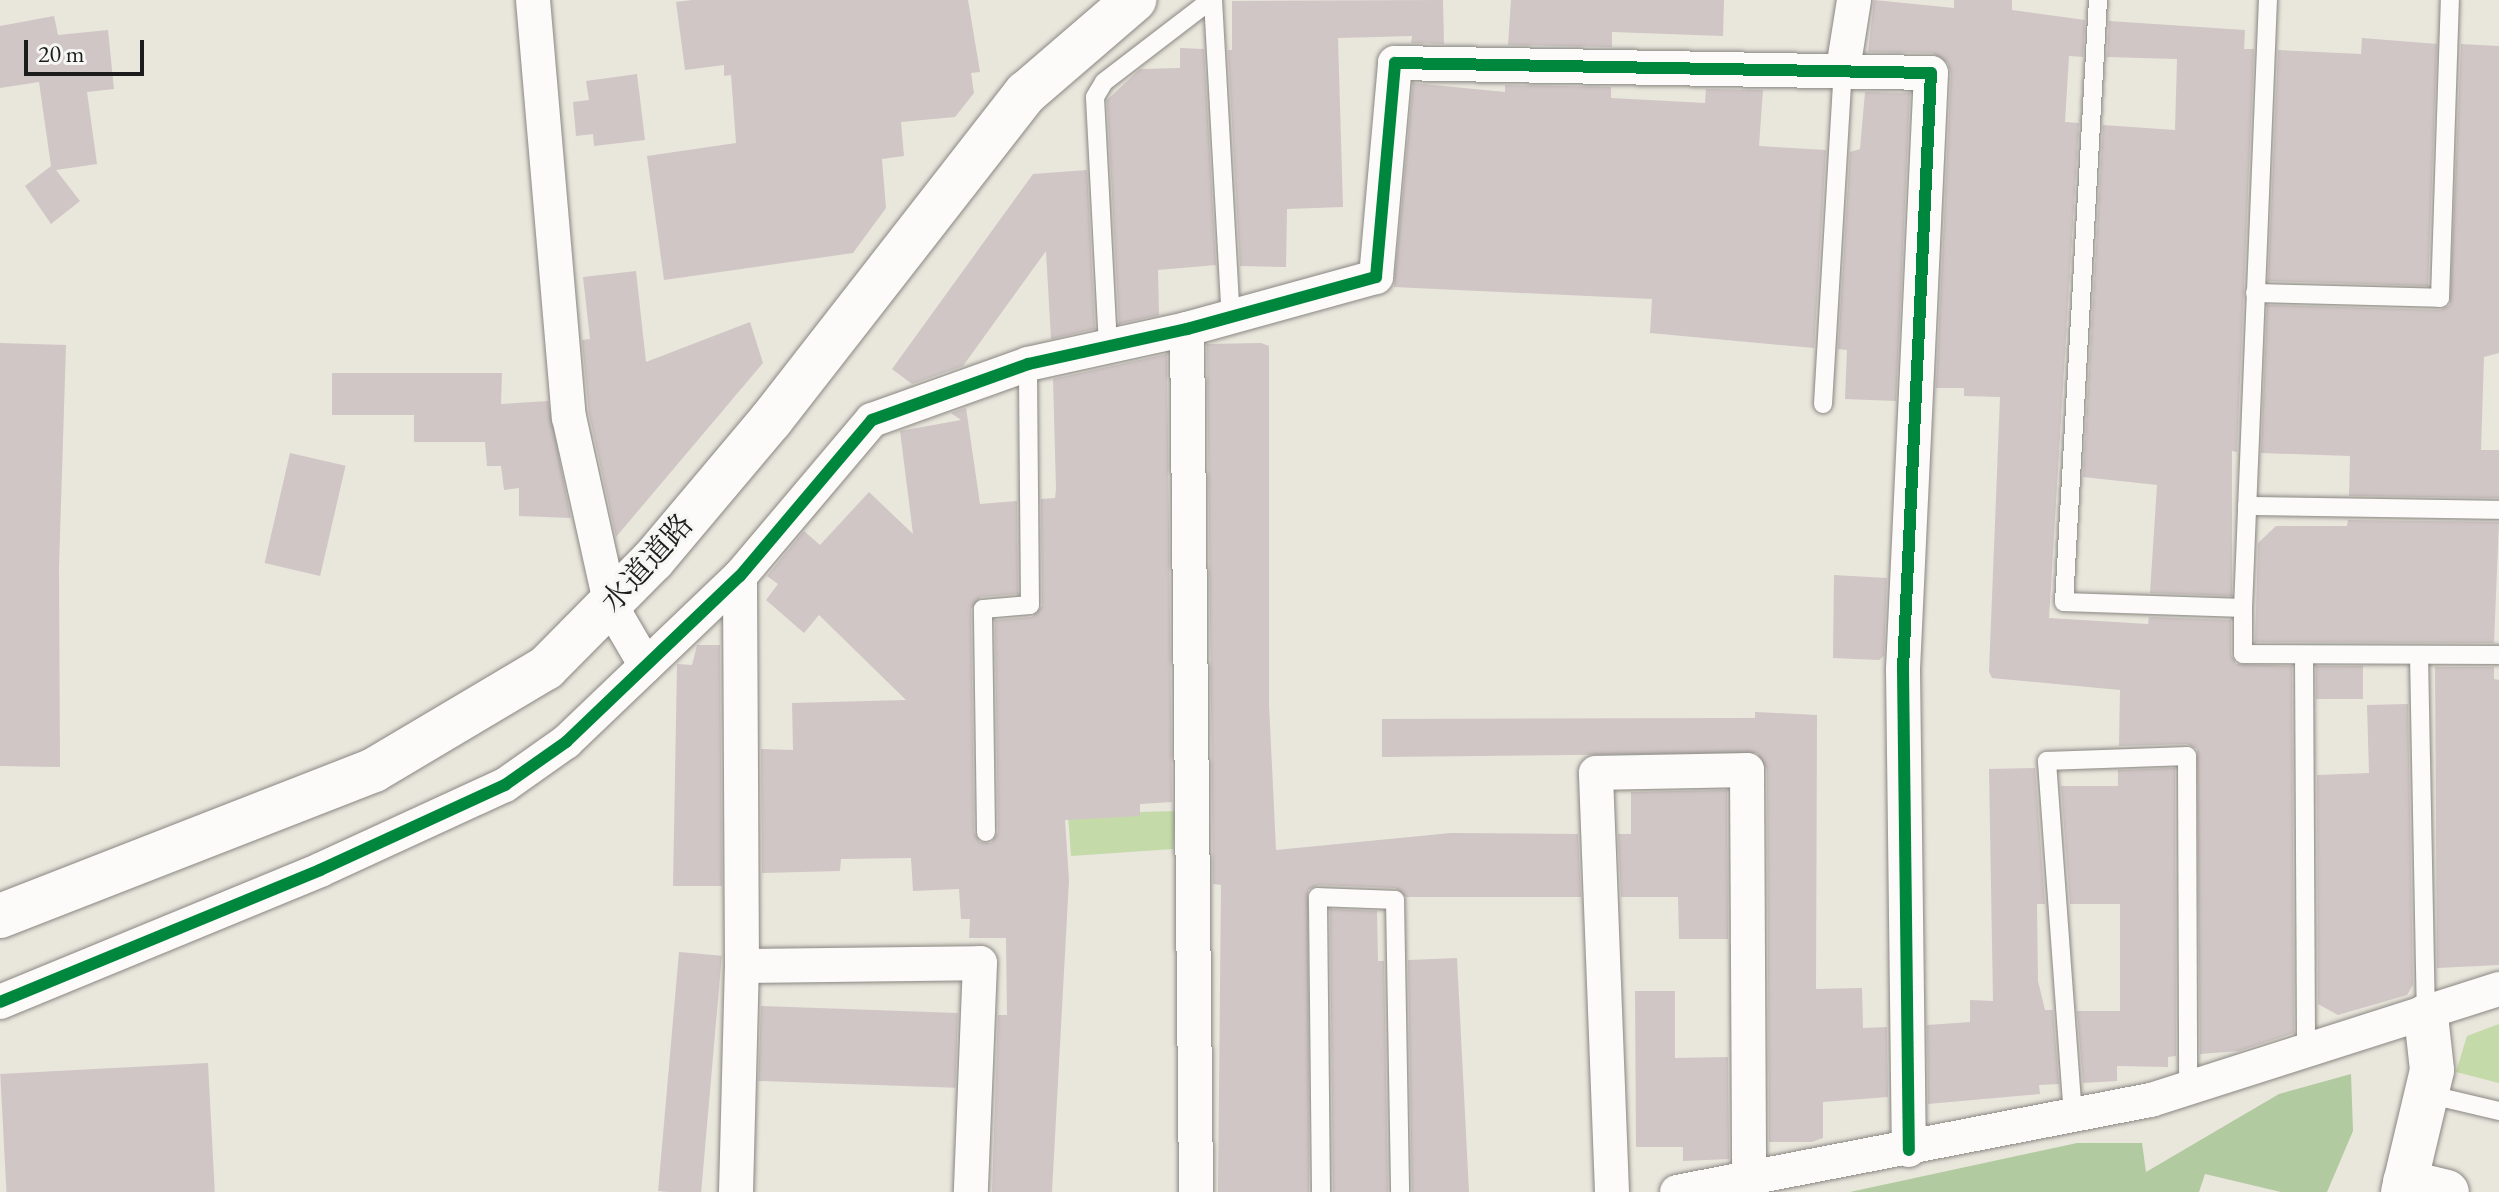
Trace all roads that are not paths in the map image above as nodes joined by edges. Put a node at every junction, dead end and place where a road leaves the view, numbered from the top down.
1 (533, 0) edge
2 (1134, 0) edge
3 (1212, 0) edge
4 (1854, 0) edge
5 (2098, 0) edge
6 (2268, 0) edge
7 (2450, 0) edge
8 (1843, 69) junction
9 (2255, 293) junction
10 (1231, 317) junction
11 (1187, 329) junction
12 (1108, 346) junction
13 (1028, 364) junction
14 (1823, 404) dead end
15 (2247, 506) junction
16 (2499, 510) edge
17 (740, 576) junction
18 (611, 606) junction
19 (2243, 608) junction
20 (2304, 655) junction
21 (2419, 655) junction
22 (2499, 655) edge
23 (646, 666) junction
24 (986, 832) dead end
25 (0, 916) edge
26 (742, 966) junction
27 (2499, 989) edge
28 (0, 1002) edge
29 (2426, 1016) junction
30 (2306, 1053) junction
31 (2188, 1089) junction
32 (2427, 1094) junction
33 (2499, 1111) edge
34 (2073, 1116) junction
35 (1909, 1150) junction
36 (1749, 1178) junction
37 (2404, 1187) edge
38 (736, 1192) edge
39 (971, 1192) edge
40 (1196, 1192) edge
41 (1321, 1192) edge
42 (1400, 1192) edge
43 (1612, 1192) edge
44 (1677, 1192) edge
45 (2447, 1192) edge

1 - 18 street
2 - 18 street, 水道道路
3 - 10 lane
3 - 12 lane
4 - 8 street
5 - 19 lane
6 - 9 lane
7 - 9 lane
8 - 10 street
8 - 14 lane
8 - 35 street
9 - 15 lane
10 - 11 street
11 - 12 street
11 - 40 street
12 - 13 street
13 - 17 street
13 - 24 lane
15 - 16 lane
15 - 19 lane
17 - 23 street
17 - 26 street
18 - 23 street
18 - 25 street, 水道道路
19 - 20 lane
20 - 21 lane
20 - 30 lane
21 - 22 lane
21 - 29 lane
23 - 28 street
26 - 38 street
26 - 39 street
27 - 29 street
29 - 30 street
29 - 32 street
30 - 31 street
31 - 34 street
31 - 34 lane
32 - 33 lane
32 - 37 street
34 - 35 street
35 - 36 street
36 - 43 street
36 - 44 street
37 - 45 street
41 - 42 lane

